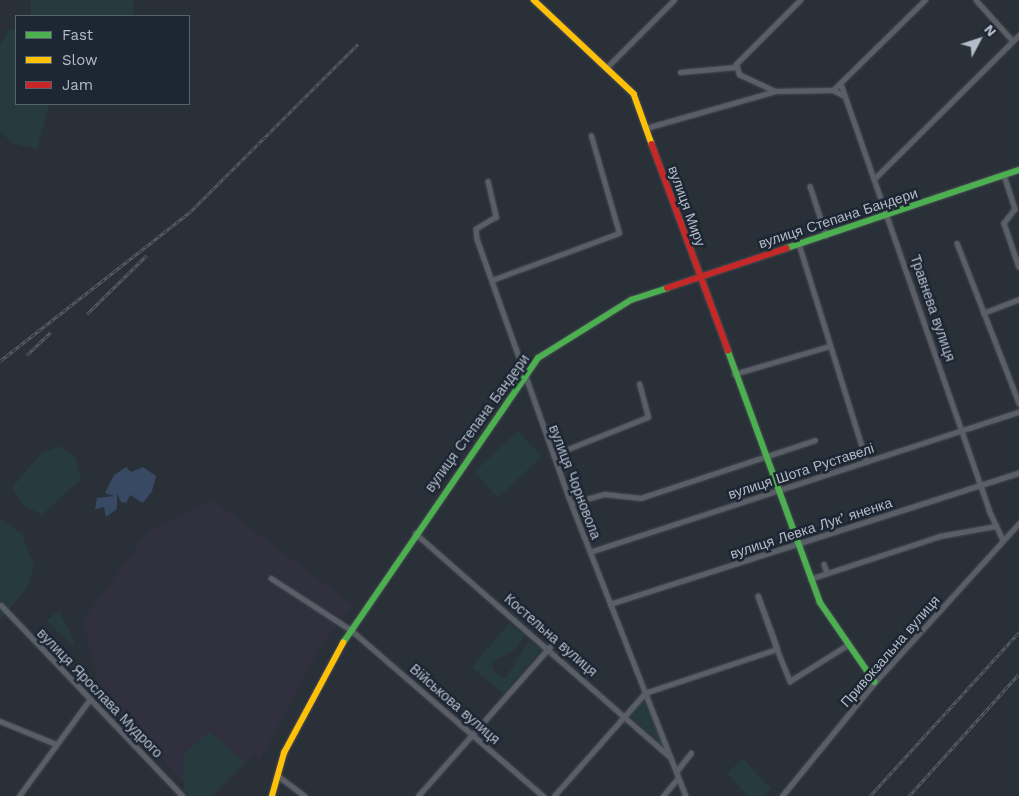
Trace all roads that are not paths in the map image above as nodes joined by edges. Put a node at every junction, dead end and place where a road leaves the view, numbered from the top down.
1 (674, 0) edge
2 (800, 0) edge
3 (925, 0) edge
4 (976, 0) edge
5 (538, 2) edge
6 (1019, 35) edge
7 (1013, 41) junction
8 (608, 66) junction
9 (736, 67) junction
10 (680, 72) dead end
11 (841, 84) junction
12 (761, 87) junction
13 (833, 90) junction
14 (776, 91) junction
15 (759, 96) junction
16 (845, 97) junction
17 (646, 128) junction
18 (591, 136) dead end
19 (1019, 170) edge
20 (1004, 175) junction
21 (876, 177) junction
22 (488, 181) dead end
23 (810, 186) dead end
24 (889, 214) junction
25 (826, 235) junction
26 (799, 244) junction
27 (957, 244) dead end
28 (1019, 268) edge
29 (699, 276) junction
30 (492, 280) junction
31 (1019, 299) edge
32 (983, 313) junction
33 (830, 346) junction
34 (734, 374) junction
35 (526, 375) junction
36 (640, 384) dead end
37 (1019, 403) edge
38 (1019, 412) edge
39 (962, 431) junction
40 (815, 440) dead end
41 (553, 455) junction
42 (764, 455) junction
43 (867, 462) junction
44 (1019, 473) edge
45 (982, 485) junction
46 (778, 491) junction
47 (571, 503) junction
48 (1019, 523) edge
49 (996, 526) junction
50 (416, 533) junction
51 (1003, 540) junction
52 (797, 544) junction
53 (590, 552) junction
54 (824, 564) dead end
55 (827, 573) junction
56 (271, 578) dead end
57 (810, 579) junction
58 (610, 604) junction
59 (1, 605) edge
60 (351, 630) junction
61 (846, 646) junction
62 (550, 647) junction
63 (777, 649) junction
64 (875, 682) junction
65 (644, 693) junction
66 (90, 699) junction
67 (624, 715) junction
68 (0, 721) edge
69 (473, 734) junction
70 (56, 744) junction
71 (691, 753) dead end
72 (670, 756) junction
73 (676, 772) junction
74 (277, 775) junction
75 (678, 778) junction
76 (20, 796) edge
77 (183, 796) edge
78 (272, 796) edge
79 (305, 796) edge
80 (418, 796) edge
81 (543, 796) edge
82 (554, 796) edge
83 (663, 796) edge
84 (686, 796) edge
85 (782, 796) edge

1 - 8 street
2 - 9 street
3 - 11 street
4 - 7 street
5 - 8 main road, вулиця Миру
6 - 7 street
7 - 21 street
8 - 17 main road, вулиця Миру
9 - 10 street
9 - 12 street
11 - 13 street
11 - 16 street, Травнева вулиця
12 - 14 street
12 - 15 street
13 - 14 street
13 - 16 street
14 - 15 street
15 - 17 street
16 - 21 street, Травнева вулиця
17 - 29 main road, вулиця Миру
18 - 30 street
19 - 20 main road, вулиця Степана Бандери
20 - 24 main road, вулиця Степана Бандери
20 - 28 street
21 - 24 street, Травнева вулиця
22 - 30 street, вулиця Чорновола
23 - 25 street
24 - 25 main road, вулиця Степана Бандери
24 - 39 street, Травнева вулиця
25 - 26 main road, вулиця Степана Бандери
26 - 29 main road, вулиця Степана Бандери
26 - 33 street
27 - 32 street
29 - 34 main road, вулиця Миру
29 - 35 main road, вулиця Степана Бандери
30 - 35 street, вулиця Чорновола
31 - 32 street
32 - 37 street
33 - 34 street
33 - 43 street
34 - 42 main road, вулиця Миру
35 - 41 street, вулиця Чорновола
35 - 50 main road, вулиця Степана Бандери
36 - 41 street
38 - 39 street, вулиця Шота Руставелі
39 - 43 street, вулиця Шота Руставелі
39 - 45 street, Травнева вулиця
40 - 42 street
41 - 47 street, вулиця Чорновола
42 - 46 main road, вулиця Миру
42 - 47 street
43 - 46 street, вулиця Шота Руставелі
44 - 45 street, вулиця Левка Лукʼяненка
45 - 49 street, Травнева вулиця
45 - 52 street, вулиця Левка Лукʼяненка
46 - 52 main road, вулиця Миру
46 - 53 street, вулиця Шота Руставелі
47 - 53 street, вулиця Чорновола
48 - 51 street, Привокзальна вулиця
49 - 51 street, Травнева вулиця
49 - 55 street
50 - 60 main road, вулиця Степана Бандери
50 - 62 street, Костельна вулиця
51 - 64 street, Привокзальна вулиця
52 - 57 main road, вулиця Миру
52 - 58 street, вулиця Левка Лукʼяненка
53 - 58 street, вулиця Чорновола
54 - 55 street
55 - 57 street
56 - 60 street, Військова вулиця
57 - 61 main road, вулиця Миру
58 - 65 street, вулиця Чорновола
59 - 66 street, вулиця Ярослава Мудрого
60 - 69 street, Військова вулиця
60 - 74 main road, вулиця Степана Бандери
61 - 63 street
61 - 64 main road, вулиця Миру
62 - 67 street, Костельна вулиця
62 - 69 street
63 - 63 street
63 - 65 street
64 - 85 street, Привокзальна вулиця
65 - 67 street
65 - 72 street, вулиця Чорновола
66 - 70 street
66 - 77 street, вулиця Ярослава Мудрого
67 - 72 street, Костельна вулиця
67 - 82 street
68 - 70 street
69 - 80 street
69 - 81 street, Військова вулиця
70 - 76 street
71 - 73 street
72 - 73 street, вулиця Чорновола
73 - 75 street, вулиця Чорновола
74 - 78 main road, вулиця Степана Бандери
74 - 79 street
75 - 83 street
75 - 84 street, вулиця Чорновола

